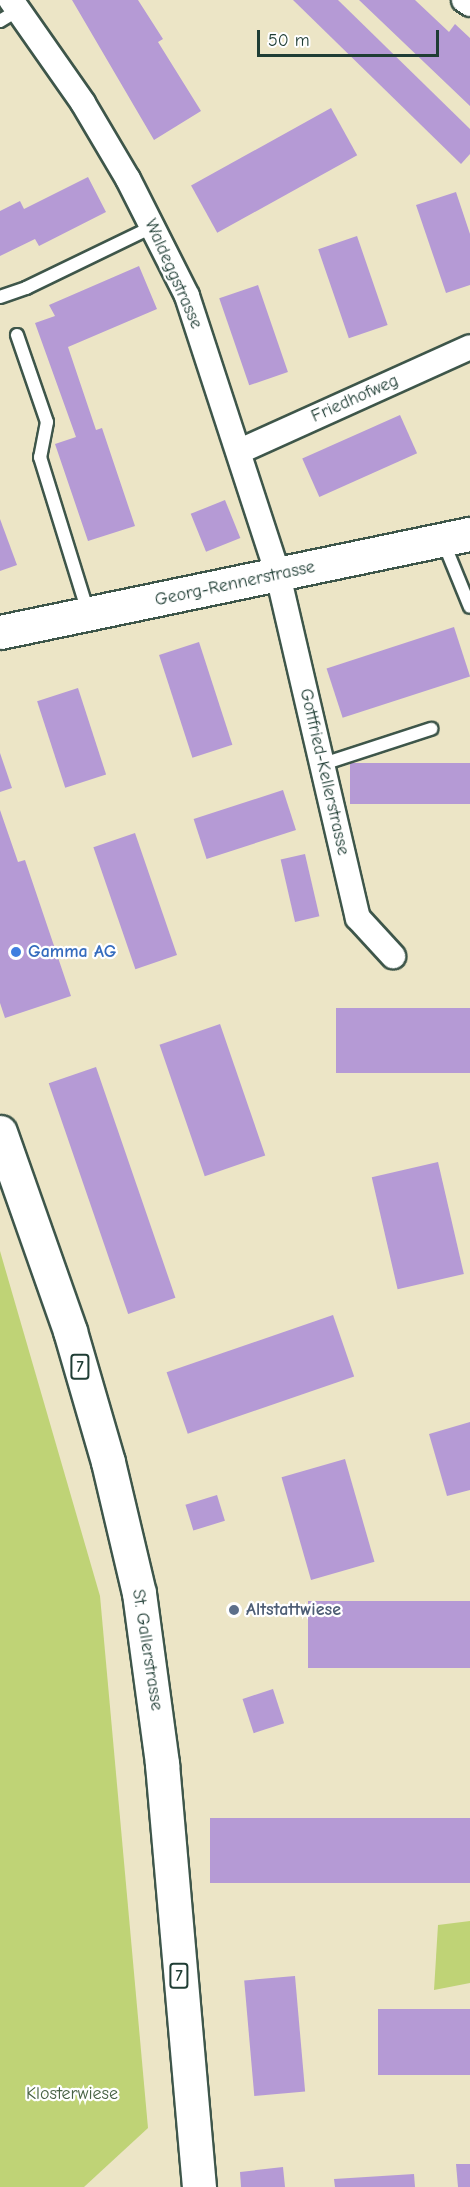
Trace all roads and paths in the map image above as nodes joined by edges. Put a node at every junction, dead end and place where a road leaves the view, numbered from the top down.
1 (464, 0) edge
2 (470, 4) edge
3 (10, 10) edge
4 (154, 225) junction
5 (0, 297) edge
6 (17, 334) dead end
7 (470, 346) edge
8 (240, 451) junction
9 (456, 537) edge
10 (278, 575) junction
11 (470, 607) edge
12 (88, 613) junction
13 (0, 632) edge
14 (431, 729) dead end
15 (322, 764) junction
16 (393, 956) dead end
17 (0, 1132) edge
18 (199, 2187) edge

1 - 2 street
3 - 4 street, Waldeggstrasse
4 - 5 lane
4 - 8 street, Waldeggstrasse
6 - 12 lane
7 - 8 street, Friedhofweg
8 - 10 street, Waldeggstrasse
9 - 10 main road, Georg-Rennerstrasse
9 - 11 lane
10 - 12 main road, Georg-Rennerstrasse
10 - 15 street, Gottfried-Kellerstrasse
12 - 13 main road, Georg-Rennerstrasse
14 - 15 lane
15 - 16 street, Gottfried-Kellerstrasse
17 - 18 main road, St. Gallerstrasse / 7

